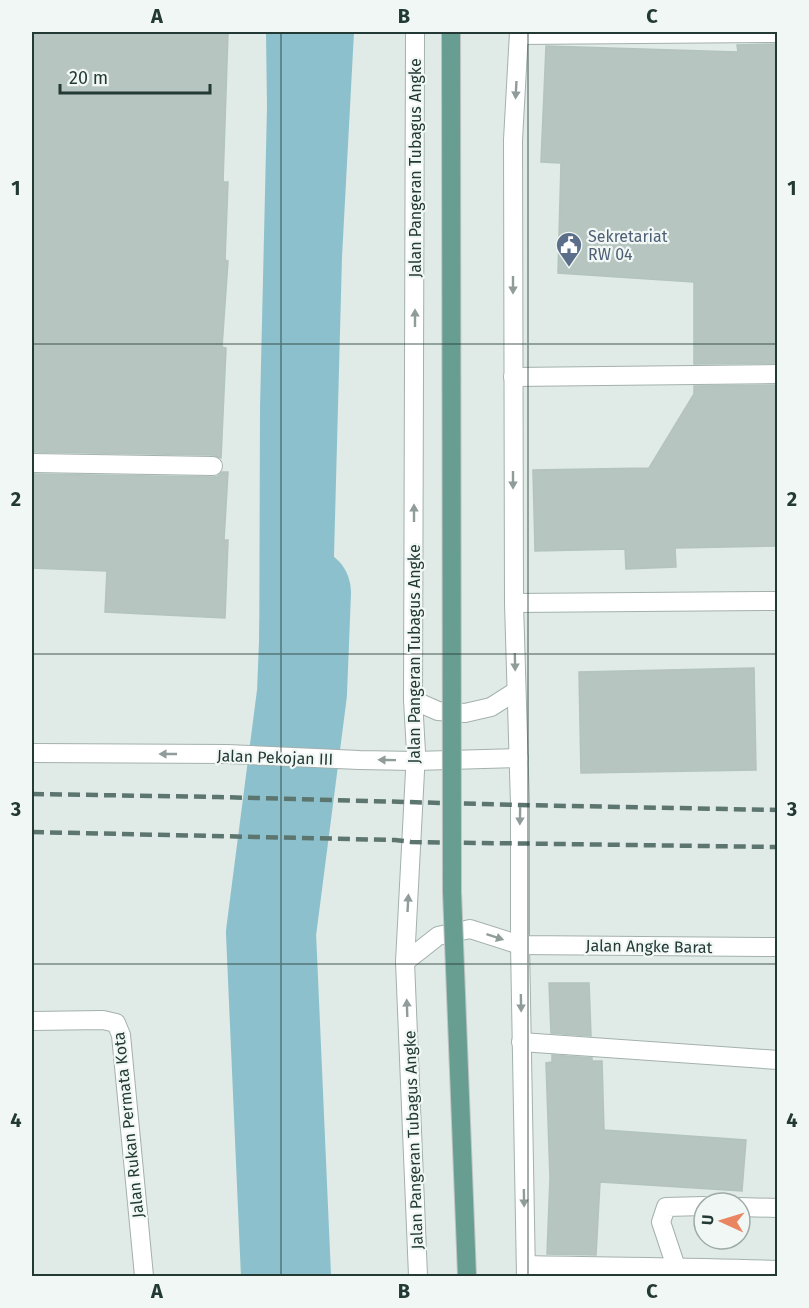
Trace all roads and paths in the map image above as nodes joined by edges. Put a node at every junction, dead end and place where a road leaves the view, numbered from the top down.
1 (416, 32) edge
2 (451, 32) edge
3 (519, 33) edge
4 (777, 33) edge
5 (777, 374) edge
6 (513, 377) junction
7 (32, 463) edge
8 (213, 466) dead end
9 (777, 601) edge
10 (514, 603) junction
11 (516, 691) junction
12 (413, 700) junction
13 (32, 753) edge
14 (519, 758) junction
15 (415, 761) junction
16 (520, 945) junction
17 (777, 947) edge
18 (405, 962) junction
19 (32, 1022) edge
20 (521, 1042) junction
21 (777, 1060) edge
22 (692, 1206) edge
23 (752, 1207) edge
24 (777, 1208) edge
25 (676, 1267) junction
26 (777, 1270) edge
27 (526, 1271) edge
28 (144, 1276) edge
29 (418, 1276) edge
30 (467, 1276) edge

12 -> 1 street, Jalan Pangeran Tubagus Angke
2 - 30 main road, bridge
3 - 4 street
3 -> 6 street
5 - 6 street
6 -> 10 street
7 - 8 street
9 - 10 street
10 -> 11 street
11 - 12 street
11 - 14 street
12 - 15 street, Jalan Pangeran Tubagus Angke
15 -> 13 street, Jalan Pekojan III
14 - 15 street, Jalan Pekojan III
14 -> 16 street
18 -> 15 street, Jalan Pangeran Tubagus Angke
16 - 17 street, Jalan Angke Barat
18 -> 16 street, Jalan Angke Barat
16 -> 20 street
29 -> 18 street, Jalan Pangeran Tubagus Angke
19 - 28 street, Jalan Rukan Permata Kota
20 - 21 street
20 -> 27 street
22 - 25 street
23 - 24 street
25 - 26 street
25 - 27 street

